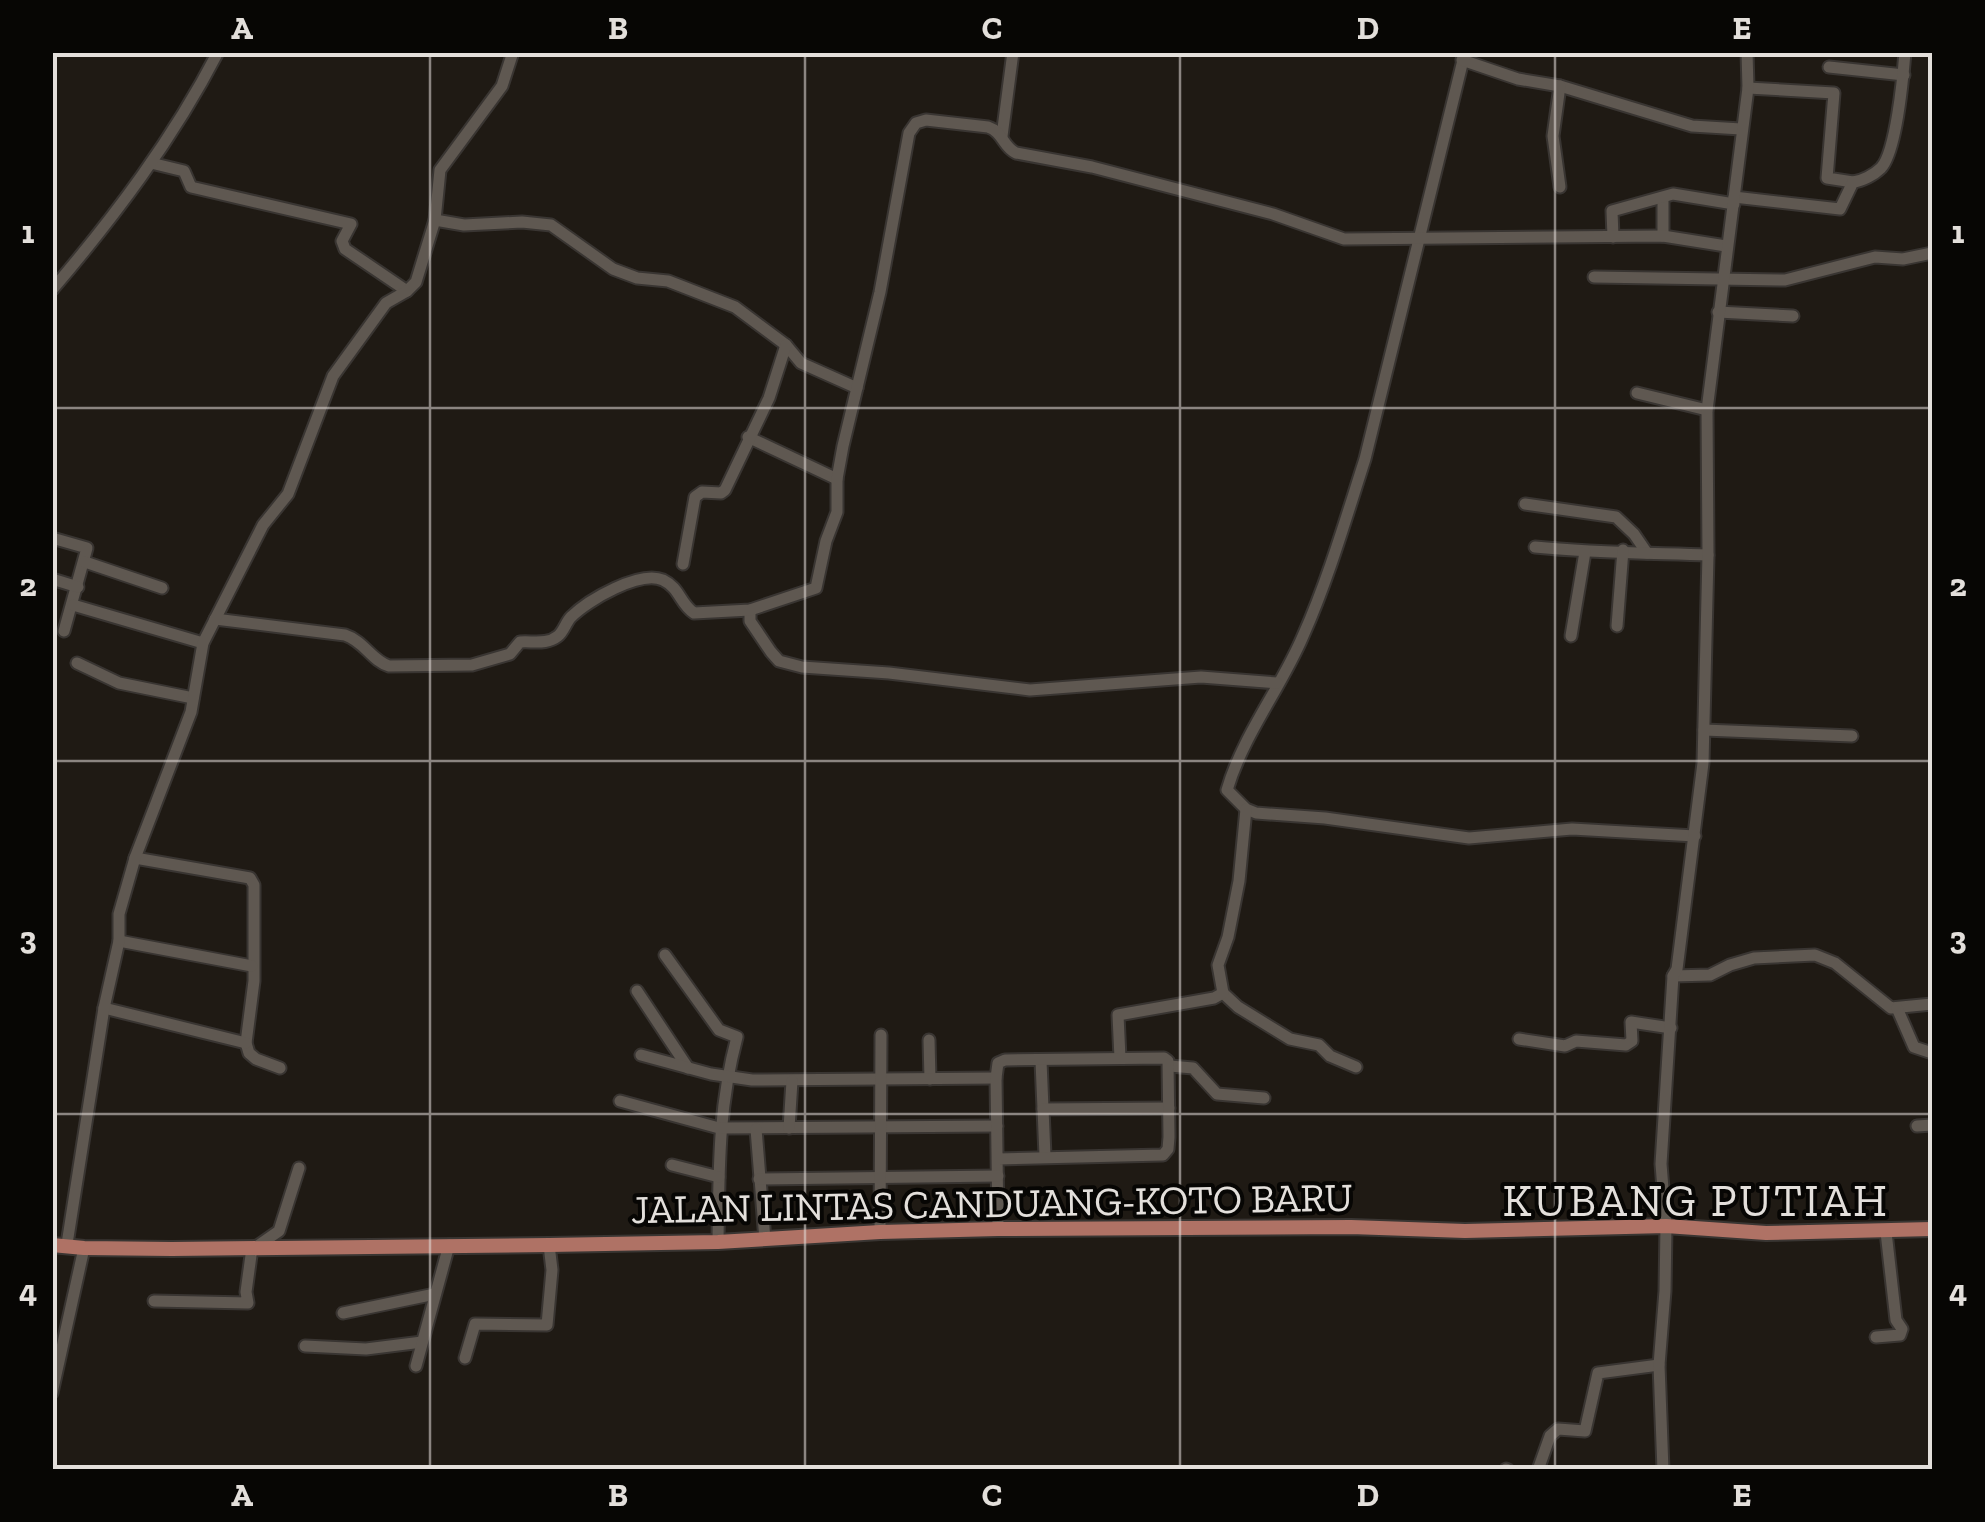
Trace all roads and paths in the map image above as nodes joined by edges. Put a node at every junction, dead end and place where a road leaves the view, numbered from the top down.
1 (218, 52) edge
2 (513, 52) edge
3 (1012, 52) edge
4 (1747, 52) edge
5 (1905, 52) edge
6 (1464, 56) edge
7 (1829, 67) dead end
8 (1904, 75) junction
9 (1560, 86) junction
10 (1748, 88) junction
11 (1741, 129) junction
12 (1002, 136) junction
13 (152, 163) junction
14 (1853, 182) junction
15 (1560, 187) dead end
16 (1663, 198) junction
17 (1734, 201) junction
18 (435, 220) junction
19 (1662, 236) junction
20 (1613, 237) junction
21 (1418, 239) junction
22 (1726, 246) junction
23 (1932, 254) edge
24 (1594, 277) dead end
25 (1723, 277) junction
26 (52, 290) edge
27 (407, 292) junction
28 (1718, 312) junction
29 (1793, 316) dead end
30 (786, 346) junction
31 (857, 388) junction
32 (1637, 394) dead end
33 (1707, 410) junction
34 (748, 437) junction
35 (837, 479) junction
36 (1525, 504) dead end
37 (52, 538) edge
38 (1535, 547) dead end
39 (1623, 550) junction
40 (1585, 552) junction
41 (1647, 553) junction
42 (1708, 555) junction
43 (85, 562) junction
44 (683, 564) dead end
45 (52, 580) edge
46 (78, 587) junction
47 (162, 588) dead end
48 (73, 605) junction
49 (750, 610) junction
50 (214, 620) junction
51 (1617, 626) dead end
52 (64, 631) dead end
53 (1572, 636) dead end
54 (203, 643) junction
55 (77, 663) dead end
56 (1277, 683) junction
57 (192, 698) junction
58 (1704, 730) junction
59 (1852, 736) dead end
60 (1246, 810) junction
61 (1694, 836) junction
62 (134, 858) junction
63 (119, 941) junction
64 (665, 954) dead end
65 (252, 966) junction
66 (1672, 976) junction
67 (638, 991) dead end
68 (1223, 993) junction
69 (1932, 1004) edge
70 (104, 1008) junction
71 (1897, 1008) junction
72 (1671, 1028) junction
73 (881, 1036) dead end
74 (1519, 1039) dead end
75 (930, 1040) dead end
76 (246, 1043) junction
77 (1932, 1053) edge
78 (642, 1055) dead end
79 (1120, 1058) junction
80 (1041, 1061) junction
81 (1170, 1066) junction
82 (280, 1068) dead end
83 (688, 1068) junction
84 (1356, 1068) dead end
85 (726, 1078) junction
86 (996, 1078) junction
87 (930, 1079) junction
88 (792, 1080) junction
89 (880, 1080) junction
90 (1264, 1098) dead end
91 (620, 1101) dead end
92 (1169, 1108) junction
93 (1042, 1110) junction
94 (1932, 1125) edge
95 (997, 1126) junction
96 (1917, 1126) dead end
97 (881, 1127) junction
98 (719, 1128) junction
99 (789, 1128) junction
100 (756, 1130) junction
101 (1045, 1156) junction
102 (998, 1159) junction
103 (672, 1164) dead end
104 (299, 1168) dead end
105 (998, 1176) junction
106 (719, 1177) junction
107 (883, 1177) junction
108 (759, 1180) junction
109 (1666, 1226) junction
110 (998, 1229) junction
111 (1932, 1229) edge
112 (880, 1232) junction
113 (1886, 1232) junction
114 (765, 1240) junction
115 (718, 1242) junction
116 (60, 1245) edge
117 (449, 1245) junction
118 (550, 1245) junction
119 (254, 1247) junction
120 (84, 1248) junction
121 (435, 1294) junction
122 (154, 1302) dead end
123 (343, 1313) dead end
124 (1876, 1337) dead end
125 (422, 1342) junction
126 (305, 1346) dead end
127 (465, 1358) dead end
128 (1658, 1365) junction
129 (416, 1366) dead end
130 (52, 1394) edge
131 (1538, 1470) edge
132 (1663, 1470) edge

1 - 13 street
2 - 18 street
3 - 12 street
4 - 10 street
5 - 8 street
6 - 9 street
6 - 21 street
7 - 8 street
8 - 14 street
9 - 11 street
9 - 15 street
10 - 11 street
10 - 14 street
11 - 17 street
12 - 21 street
12 - 31 street
13 - 26 street
13 - 27 street
14 - 17 street
16 - 17 street
16 - 19 street
16 - 20 street
17 - 22 street
18 - 27 street
18 - 30 street
19 - 20 street
19 - 22 street
20 - 21 street
21 - 56 street
22 - 25 street
23 - 25 street
24 - 25 street
25 - 28 street
27 - 50 street
28 - 29 street
28 - 33 street
30 - 31 street
30 - 34 street
31 - 35 street
32 - 33 street
33 - 42 street
34 - 35 street
34 - 44 street
35 - 49 street
36 - 41 street
37 - 43 street
38 - 40 street
39 - 40 street
39 - 41 street
39 - 51 street
40 - 53 street
41 - 42 street
42 - 58 street
43 - 46 street
43 - 47 street
45 - 46 street
46 - 48 street
48 - 52 street
48 - 54 street
49 - 50 street
49 - 56 street
50 - 54 street
54 - 57 street
55 - 57 street
56 - 60 street
57 - 62 street
58 - 59 street
58 - 61 street
60 - 61 street
60 - 68 street
61 - 66 street
62 - 63 street
62 - 65 street
63 - 65 street
63 - 70 street
64 - 85 street
65 - 76 street
66 - 71 street
66 - 72 street
67 - 83 street
68 - 79 street
68 - 84 street
69 - 71 street
70 - 76 street
70 - 116 street
71 - 77 street
72 - 74 street
72 - 109 street
73 - 89 street
75 - 87 street
76 - 82 street
78 - 83 street
79 - 80 street
79 - 81 street
80 - 86 street
80 - 93 street
81 - 90 street
81 - 92 street
83 - 85 street
85 - 88 street
85 - 98 street
86 - 87 street
86 - 95 street
87 - 89 street
88 - 89 street
88 - 99 street
89 - 97 street
91 - 98 street
92 - 93 street
92 - 101 street
93 - 101 street
94 - 96 street
95 - 97 street
95 - 102 street
97 - 99 street
97 - 107 street
98 - 100 street
98 - 106 street
99 - 100 street
100 - 108 street
101 - 102 street
102 - 105 street
103 - 106 street
104 - 119 street
105 - 107 street
105 - 110 street
106 - 115 street
107 - 108 street
107 - 112 street
108 - 114 street
109 - 110 main road, JALAN LINTAS CANDUANG-KOTO BARU
109 - 113 main road, JALAN LINTAS CANDUANG-KOTO BARU
109 - 128 street
110 - 112 main road, JALAN LINTAS CANDUANG-KOTO BARU
111 - 113 main road, JALAN LINTAS CANDUANG-KOTO BARU
112 - 114 main road, JALAN LINTAS CANDUANG-KOTO BARU
113 - 124 street
114 - 115 main road, JALAN LINTAS CANDUANG-KOTO BARU
115 - 118 main road, JALAN LINTAS CANDUANG-KOTO BARU
116 - 120 main road, JALAN LINTAS CANDUANG-KOTO BARU
117 - 118 main road, JALAN LINTAS CANDUANG-KOTO BARU
117 - 119 main road, JALAN LINTAS CANDUANG-KOTO BARU
117 - 121 street
118 - 127 street
119 - 120 main road, JALAN LINTAS CANDUANG-KOTO BARU
119 - 122 street
120 - 130 street
121 - 123 street
121 - 125 street
125 - 126 street
125 - 129 street
128 - 131 street
128 - 132 street

